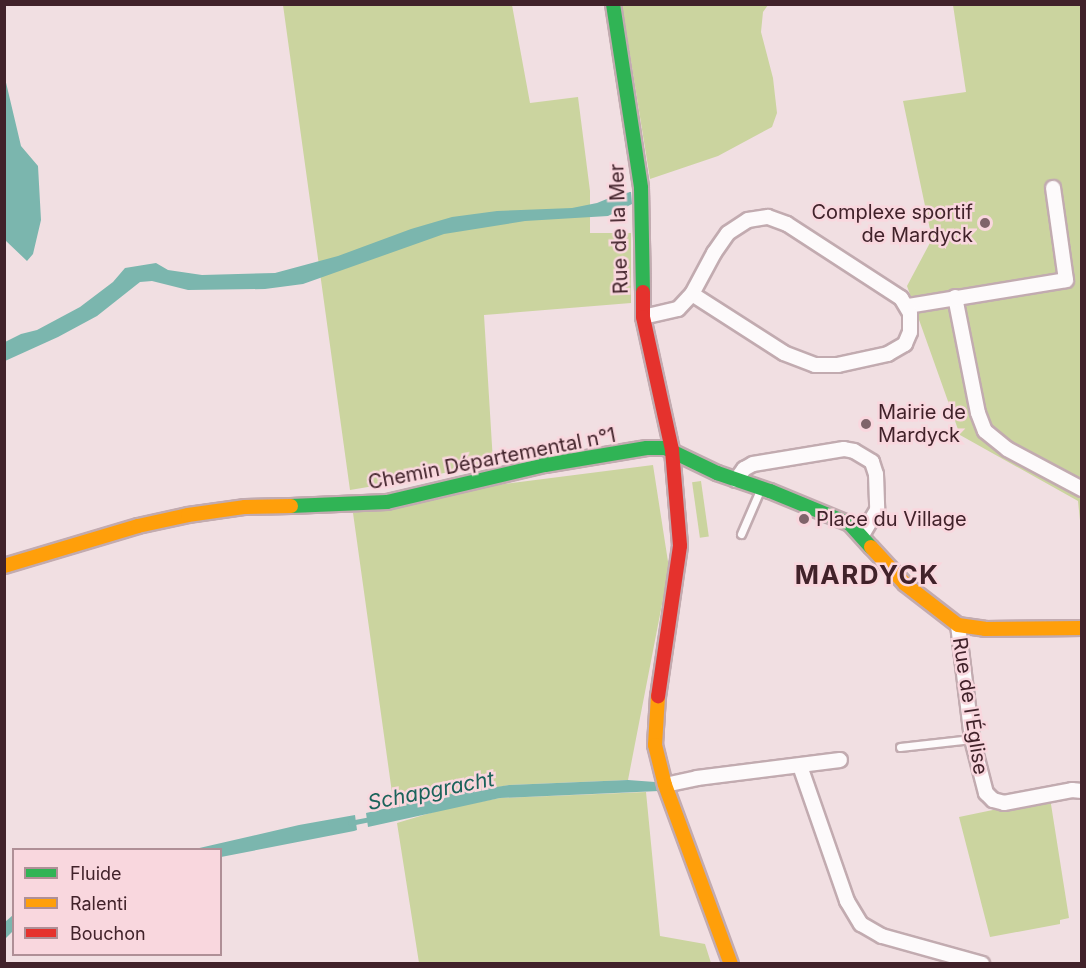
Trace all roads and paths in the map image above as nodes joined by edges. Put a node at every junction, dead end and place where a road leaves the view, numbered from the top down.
1 (613, 4) edge
2 (1053, 188) dead end
3 (692, 294) junction
4 (955, 297) junction
5 (908, 306) junction
6 (643, 317) junction
7 (672, 450) junction
8 (735, 480) junction
9 (761, 488) junction
10 (1082, 489) edge
11 (741, 534) dead end
12 (862, 535) junction
13 (4, 566) edge
14 (958, 625) junction
15 (1082, 628) edge
16 (972, 739) junction
17 (900, 747) dead end
18 (840, 760) dead end
19 (800, 766) junction
20 (665, 785) junction
21 (1077, 790) edge
22 (731, 963) edge
23 (982, 963) edge

1 - 6 street, Rue de la Mer
2 - 4 street
3 - 5 street
3 - 5 street
3 - 6 street
4 - 5 street
4 - 10 street
6 - 7 street, Rue de la Mer
7 - 8 street, Chemin Départemental n°1
7 - 13 street, Chemin Départemental n°1
7 - 20 street, Rue de la Mer
8 - 9 street, Chemin Départemental n°1
8 - 12 street
9 - 11 lane
9 - 12 street, Chemin Départemental n°1
12 - 14 street, Chemin Départemental n°1
14 - 15 street, Chemin Départemental n°1
14 - 16 street, Rue de l'Église
16 - 17 lane
16 - 21 street, Rue de l'Église
18 - 19 street
19 - 20 street
19 - 23 street
20 - 22 street, Rue de la Mer

